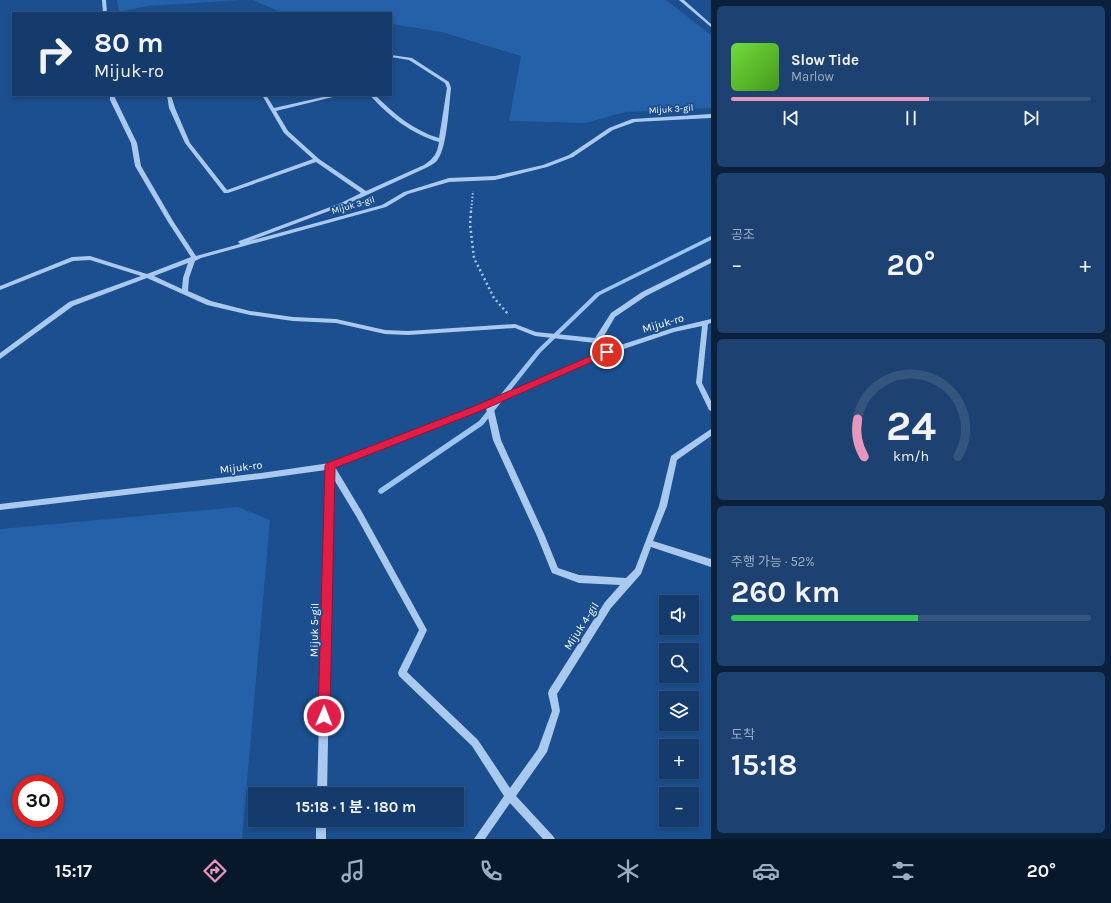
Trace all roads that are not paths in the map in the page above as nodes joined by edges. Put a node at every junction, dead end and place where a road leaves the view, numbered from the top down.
1 (104, 0) edge
2 (681, 0) edge
3 (105, 12) edge
4 (711, 26) edge
5 (392, 56) edge
6 (112, 96) edge
7 (169, 96) edge
8 (265, 96) edge
9 (335, 96) edge
10 (373, 96) edge
11 (273, 110) junction
12 (711, 116) edge
13 (442, 141) junction
14 (317, 160) junction
15 (366, 194) junction
16 (194, 259) junction
17 (711, 260) edge
18 (148, 276) junction
19 (0, 288) edge
20 (185, 292) junction
21 (708, 322) edge
22 (597, 341) junction
23 (607, 352) junction
24 (0, 356) edge
25 (489, 404) junction
26 (711, 408) edge
27 (711, 432) edge
28 (330, 466) junction
29 (0, 507) edge
30 (649, 543) junction
31 (711, 563) edge
32 (628, 582) junction
33 (322, 787) edge
34 (510, 796) junction
35 (321, 827) edge
36 (321, 839) edge
37 (479, 839) edge
38 (550, 839) edge

1 - 3 street
2 - 4 street
5 - 13 street
6 - 16 street
7 - 14 street
8 - 11 street
9 - 11 street
10 - 13 street
11 - 14 street
12 - 16 street, Mijuk 3-gil
13 - 15 street
14 - 15 street
15 - 16 street
16 - 18 street
16 - 20 street
17 - 22 street
18 - 19 street
18 - 20 street
18 - 24 street
20 - 22 street
21 - 23 street, Mijuk-ro
21 - 26 street
22 - 23 street
23 - 25 street, Mijuk-ro
25 - 28 street, Mijuk-ro
25 - 32 street
27 - 30 street, Mijuk 4-gil
28 - 29 street, Mijuk-ro
28 - 33 street, Mijuk 5-gil
28 - 34 street
30 - 31 street
30 - 32 street, Mijuk 4-gil
32 - 34 street, Mijuk 4-gil
34 - 37 street, Mijuk 4-gil
34 - 38 street
35 - 36 street

